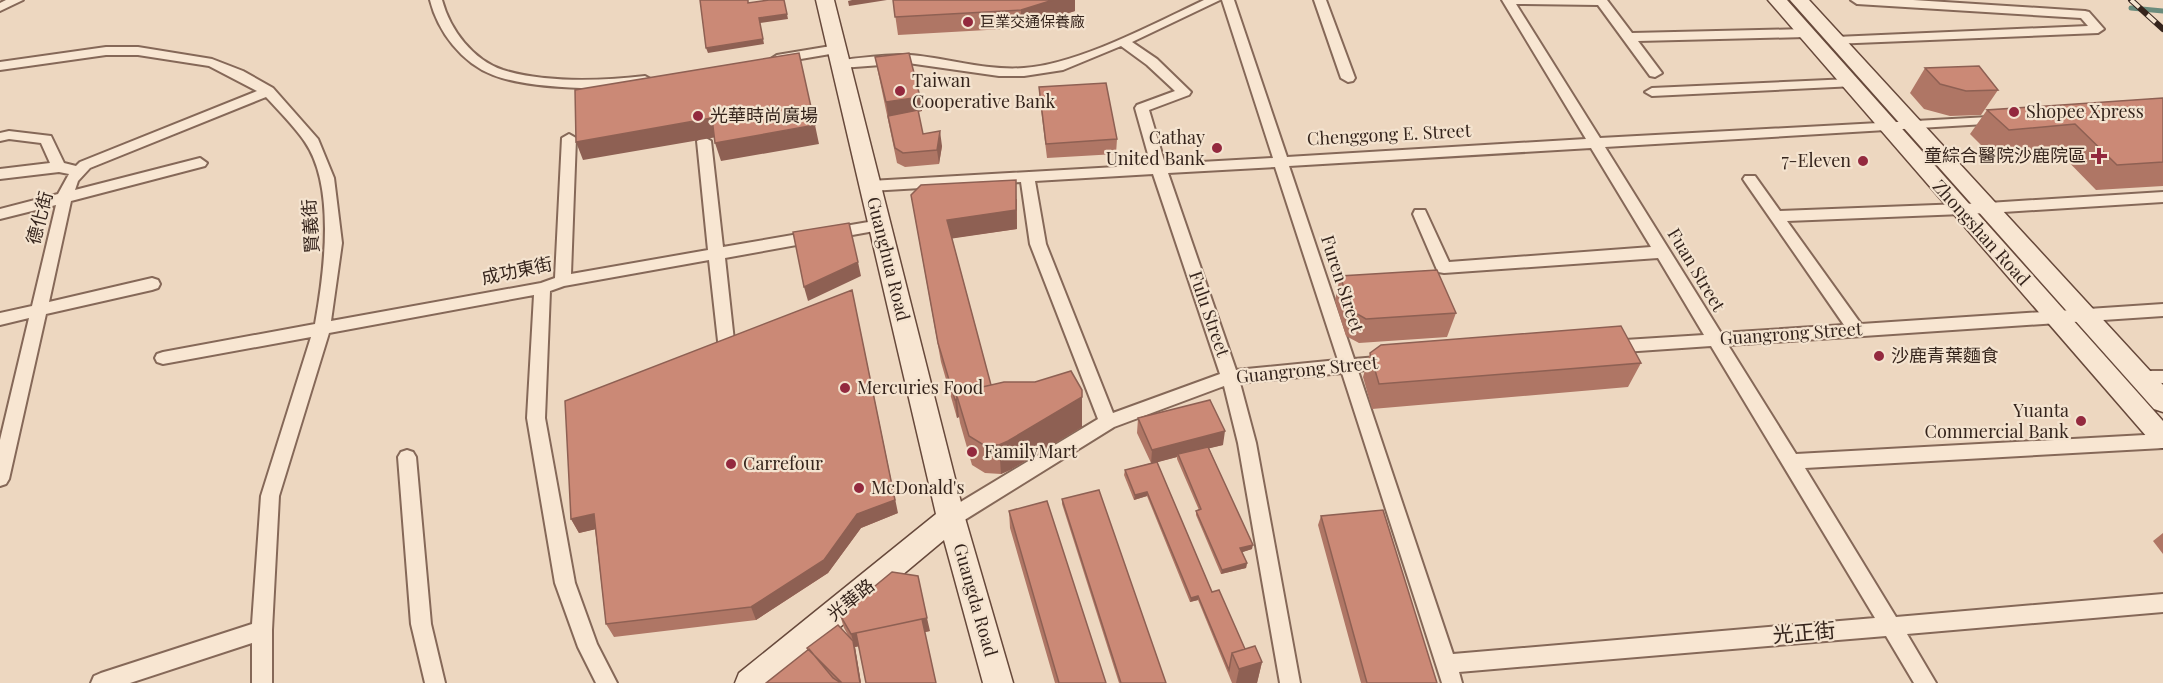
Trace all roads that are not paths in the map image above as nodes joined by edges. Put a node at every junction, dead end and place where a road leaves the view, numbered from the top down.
1 (17, 0) edge
2 (436, 0) edge
3 (825, 0) edge
4 (1214, 0) edge
5 (1228, 0) edge
6 (1320, 0) edge
7 (1508, 0) edge
8 (1777, 0) edge
9 (1798, 0) edge
10 (1857, 0) edge
11 (1602, 1) edge
12 (0, 7) edge
13 (1806, 33) junction
14 (1629, 37) junction
15 (1122, 41) junction
16 (1836, 41) junction
17 (839, 57) junction
18 (768, 60) edge
19 (0, 66) edge
20 (1655, 73) dead end
21 (1348, 78) dead end
22 (653, 79) edge
23 (1850, 83) junction
24 (268, 91) junction
25 (1652, 92) dead end
26 (2014, 119) edge
27 (1911, 123) junction
28 (1887, 125) junction
29 (0, 137) edge
30 (569, 138) dead end
31 (704, 141) dead end
32 (1594, 142) junction
33 (1282, 161) junction
34 (200, 163) dead end
35 (59, 167) junction
36 (1160, 168) junction
37 (79, 171) junction
38 (0, 174) edge
39 (1027, 176) junction
40 (1750, 179) dead end
41 (870, 186) junction
42 (64, 196) junction
43 (2163, 197) edge
44 (1958, 208) junction
45 (1988, 208) junction
46 (0, 214) edge
47 (1420, 214) dead end
48 (1776, 216) junction
49 (880, 225) junction
50 (1662, 252) junction
51 (716, 254) junction
52 (563, 281) junction
53 (152, 284) dead end
54 (542, 288) junction
55 (2163, 310) edge
56 (37, 311) junction
57 (2084, 314) junction
58 (2055, 316) junction
59 (0, 319) edge
60 (322, 328) junction
61 (1856, 330) junction
62 (1715, 339) junction
63 (726, 341) edge
64 (1597, 348) edge
65 (163, 358) dead end
66 (1407, 361) edge
67 (1348, 365) junction
68 (1230, 376) junction
69 (2140, 377) junction
70 (2163, 377) edge
71 (2163, 402) edge
72 (1108, 422) junction
73 (2163, 439) edge
74 (407, 457) dead end
75 (1790, 462) junction
76 (0, 479) edge
77 (951, 518) junction
78 (2163, 603) edge
79 (1891, 626) junction
80 (262, 630) junction
81 (1449, 673) edge
82 (101, 683) edge
83 (262, 683) edge
84 (435, 683) edge
85 (607, 683) edge
86 (750, 683) edge
87 (998, 683) edge
88 (1290, 683) edge
89 (1926, 683) edge

1 - 12 street
2 - 22 street
3 - 17 street, Guanghua Road
4 - 15 street
5 - 33 street, Furen Street
6 - 21 street
7 - 11 street
7 - 32 street, Fuan Street
8 - 13 street, Zhongshan Road
9 - 16 street, Zhongshan Road
10 - 16 street
11 - 14 street
13 - 14 street
13 - 23 street, Zhongshan Road
14 - 20 street
15 - 17 street
15 - 36 street, Fulu Street
16 - 27 street, Zhongshan Road
17 - 18 street
17 - 41 street, Guanghua Road
19 - 24 street, 賢義街
23 - 25 street
23 - 28 street, Zhongshan Road
24 - 37 street
24 - 60 street, 賢義街
26 - 27 street, Chenggong E. Street
27 - 28 street, Chenggong E. Street
27 - 45 street, Zhongshan Road
28 - 32 street, Chenggong E. Street
28 - 44 street, Zhongshan Road
29 - 35 street
30 - 52 street
31 - 51 street
32 - 33 street, Chenggong E. Street
32 - 50 street, Fuan Street
33 - 36 street, Chenggong E. Street
33 - 67 street, Furen Street
34 - 42 street
35 - 37 street
35 - 38 street
36 - 39 street, Chenggong E. Street
36 - 68 street, Fulu Street
37 - 42 street, 德化街
39 - 41 street, Chenggong E. Street
39 - 72 street
40 - 48 street
41 - 49 street, Guanghua Road
42 - 46 street
42 - 56 street, 德化街
43 - 45 street
44 - 45 street
44 - 48 street
44 - 58 street, Zhongshan Road
45 - 57 street, Zhongshan Road
47 - 50 street
48 - 61 street
49 - 51 street, 成功東街
49 - 77 street, Guanghua Road
50 - 62 street, Fuan Street
51 - 52 street, 成功東街
51 - 63 street
52 - 54 street, 成功東街
53 - 56 street
54 - 60 street, 成功東街
54 - 85 street
55 - 57 street, Guangrong Street
56 - 59 street
56 - 76 street, 德化街
57 - 58 street, Guangrong Street
57 - 69 street, Zhongshan Road
58 - 61 street, Guangrong Street
58 - 73 street, Zhongshan Road
60 - 65 street, 成功東街
60 - 80 street, 賢義街
61 - 62 street, Guangrong Street
62 - 64 street, Guangrong Street
62 - 75 street, Fuan Street
66 - 67 street, Guangrong Street
67 - 68 street, Guangrong Street
67 - 81 street, Furen Street
68 - 72 street, Guangrong Street
68 - 88 street, Fulu Street
69 - 70 street
69 - 71 street, Zhongshan Road
72 - 77 street, Guangrong Street
73 - 75 street
74 - 84 street
75 - 79 street, Fuan Street
77 - 86 street, 光華路
77 - 87 street, Guangda Road
78 - 79 street, 光正街
79 - 81 street, 光正街
79 - 89 street, Fuan Street
80 - 82 street
80 - 83 street, 賢義街

